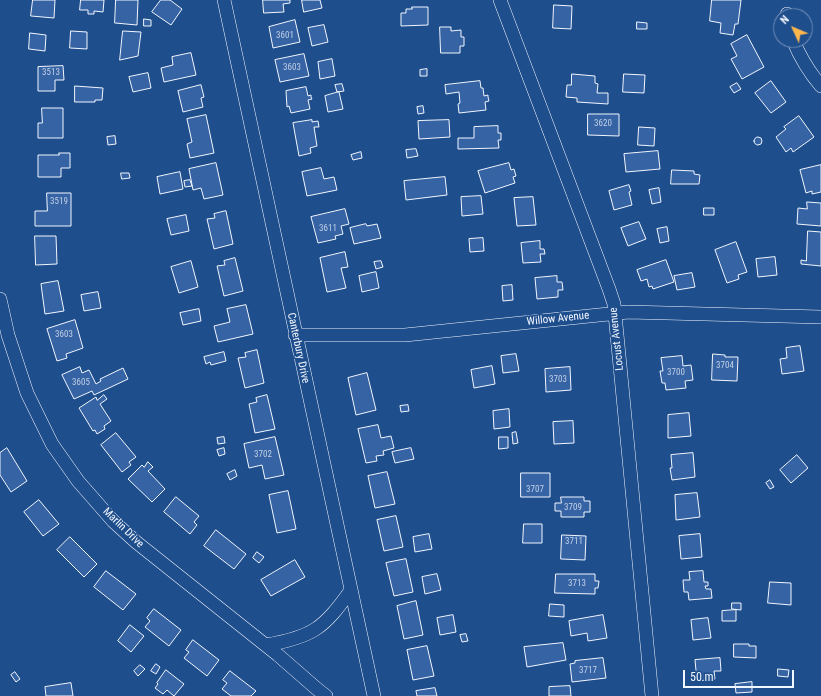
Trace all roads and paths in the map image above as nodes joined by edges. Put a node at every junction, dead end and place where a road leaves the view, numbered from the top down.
1 (224, 0) edge
2 (500, 0) edge
3 (796, 48) edge
4 (821, 86) edge
5 (0, 299) edge
6 (615, 312) junction
7 (821, 317) edge
8 (295, 335) junction
9 (351, 590) junction
10 (266, 645) junction
11 (326, 696) edge
12 (374, 696) edge
13 (652, 696) edge

1 - 8 street, Canterbury Drive
2 - 6 street, Locust Avenue
3 - 4 street
5 - 10 street, Marlin Drive
6 - 7 street, Willow Avenue
6 - 8 street, Willow Avenue
6 - 13 street, Locust Avenue
8 - 9 street, Canterbury Drive
9 - 10 street
9 - 12 street, Canterbury Drive
10 - 11 street, Marlin Drive

